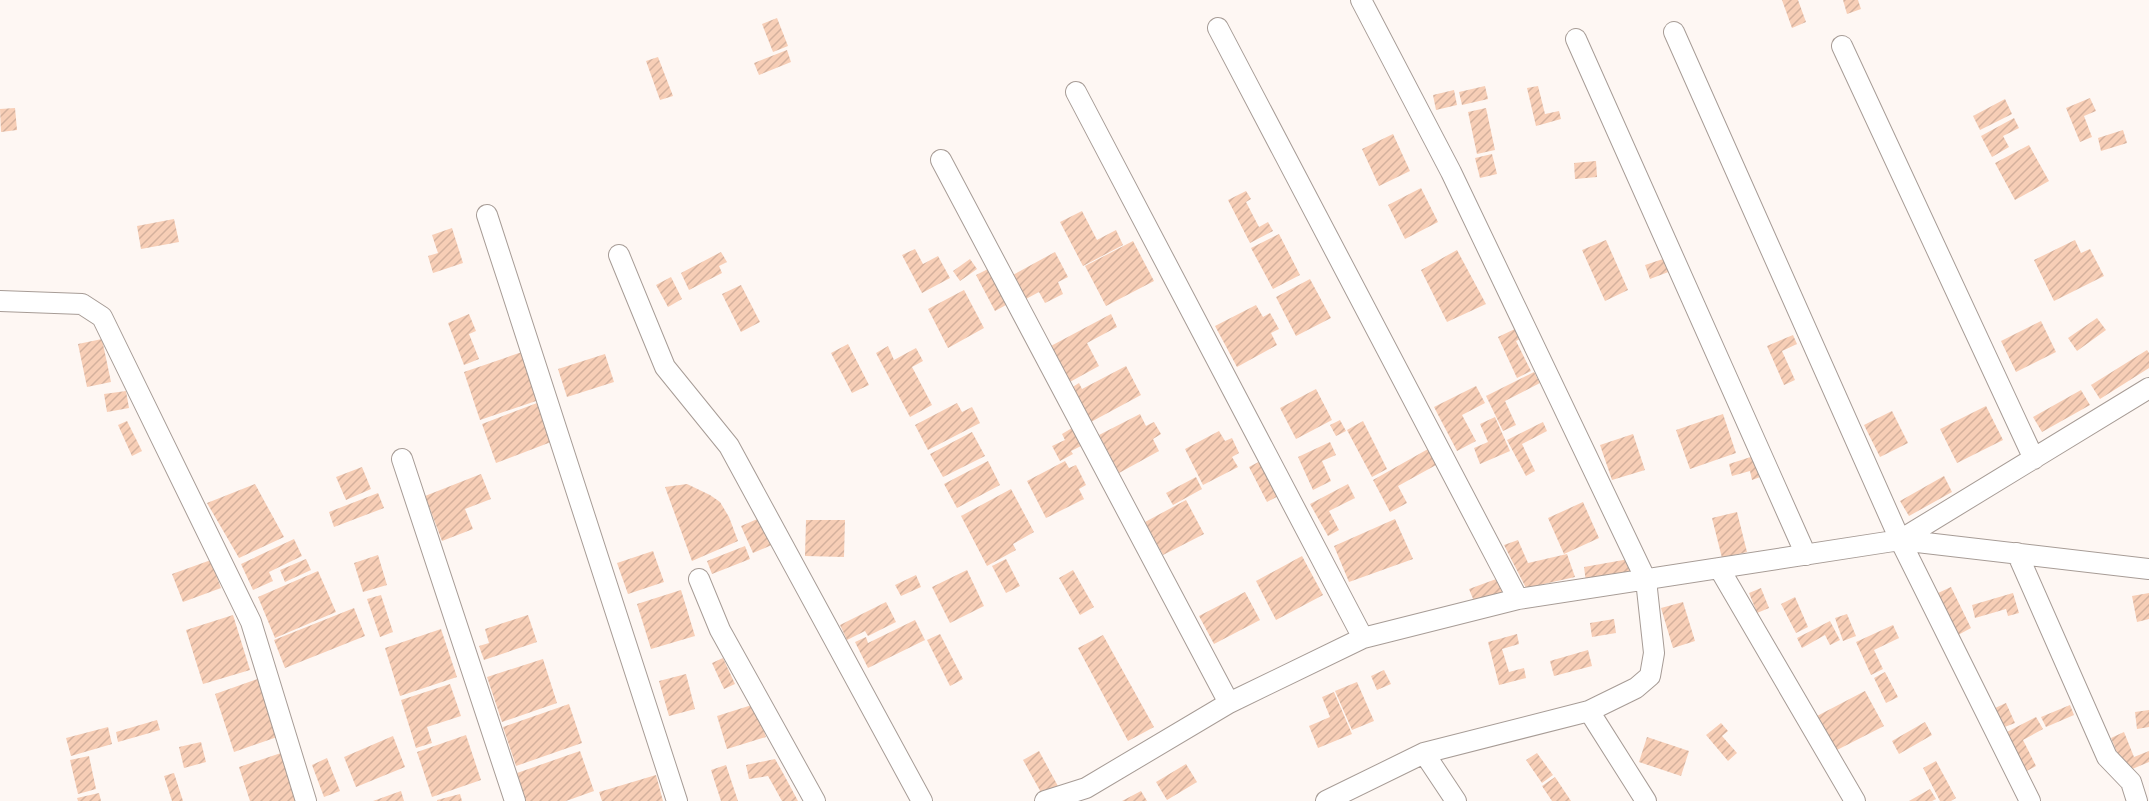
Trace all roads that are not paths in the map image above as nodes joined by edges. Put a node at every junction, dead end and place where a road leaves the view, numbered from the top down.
1 (1361, 0) edge
2 (1218, 28) dead end
3 (1674, 32) dead end
4 (1576, 39) dead end
5 (1842, 46) dead end
6 (1076, 92) dead end
7 (941, 160) dead end
8 (487, 214) dead end
9 (619, 255) dead end
10 (0, 301) edge
11 (2149, 388) edge
12 (402, 459) dead end
13 (2034, 459) junction
14 (1900, 540) junction
15 (2017, 553) junction
16 (1806, 555) junction
17 (1719, 568) junction
18 (2149, 568) edge
19 (699, 579) dead end
20 (1646, 580) junction
21 (1518, 600) junction
22 (1363, 638) junction
23 (1229, 703) junction
24 (1589, 711) junction
25 (1424, 753) junction
26 (306, 801) edge
27 (515, 801) edge
28 (677, 801) edge
29 (816, 801) edge
30 (922, 801) edge
31 (1045, 801) edge
32 (1326, 801) edge
33 (1456, 801) edge
34 (1646, 801) edge
35 (1855, 801) edge
36 (2030, 801) edge
37 (2138, 801) edge

1 - 20 street
2 - 21 street
3 - 14 street
4 - 16 street
5 - 13 street
6 - 22 street
7 - 23 street
8 - 28 street
9 - 30 street
10 - 26 street
11 - 13 street
12 - 27 street
13 - 14 street
14 - 15 street
14 - 16 street
14 - 36 street
15 - 18 street
15 - 37 street
16 - 17 street
17 - 20 street
17 - 35 street
19 - 29 street
20 - 21 street
20 - 24 street
21 - 22 street
22 - 23 street
23 - 31 street
24 - 25 street
24 - 34 street
25 - 32 street
25 - 33 street

